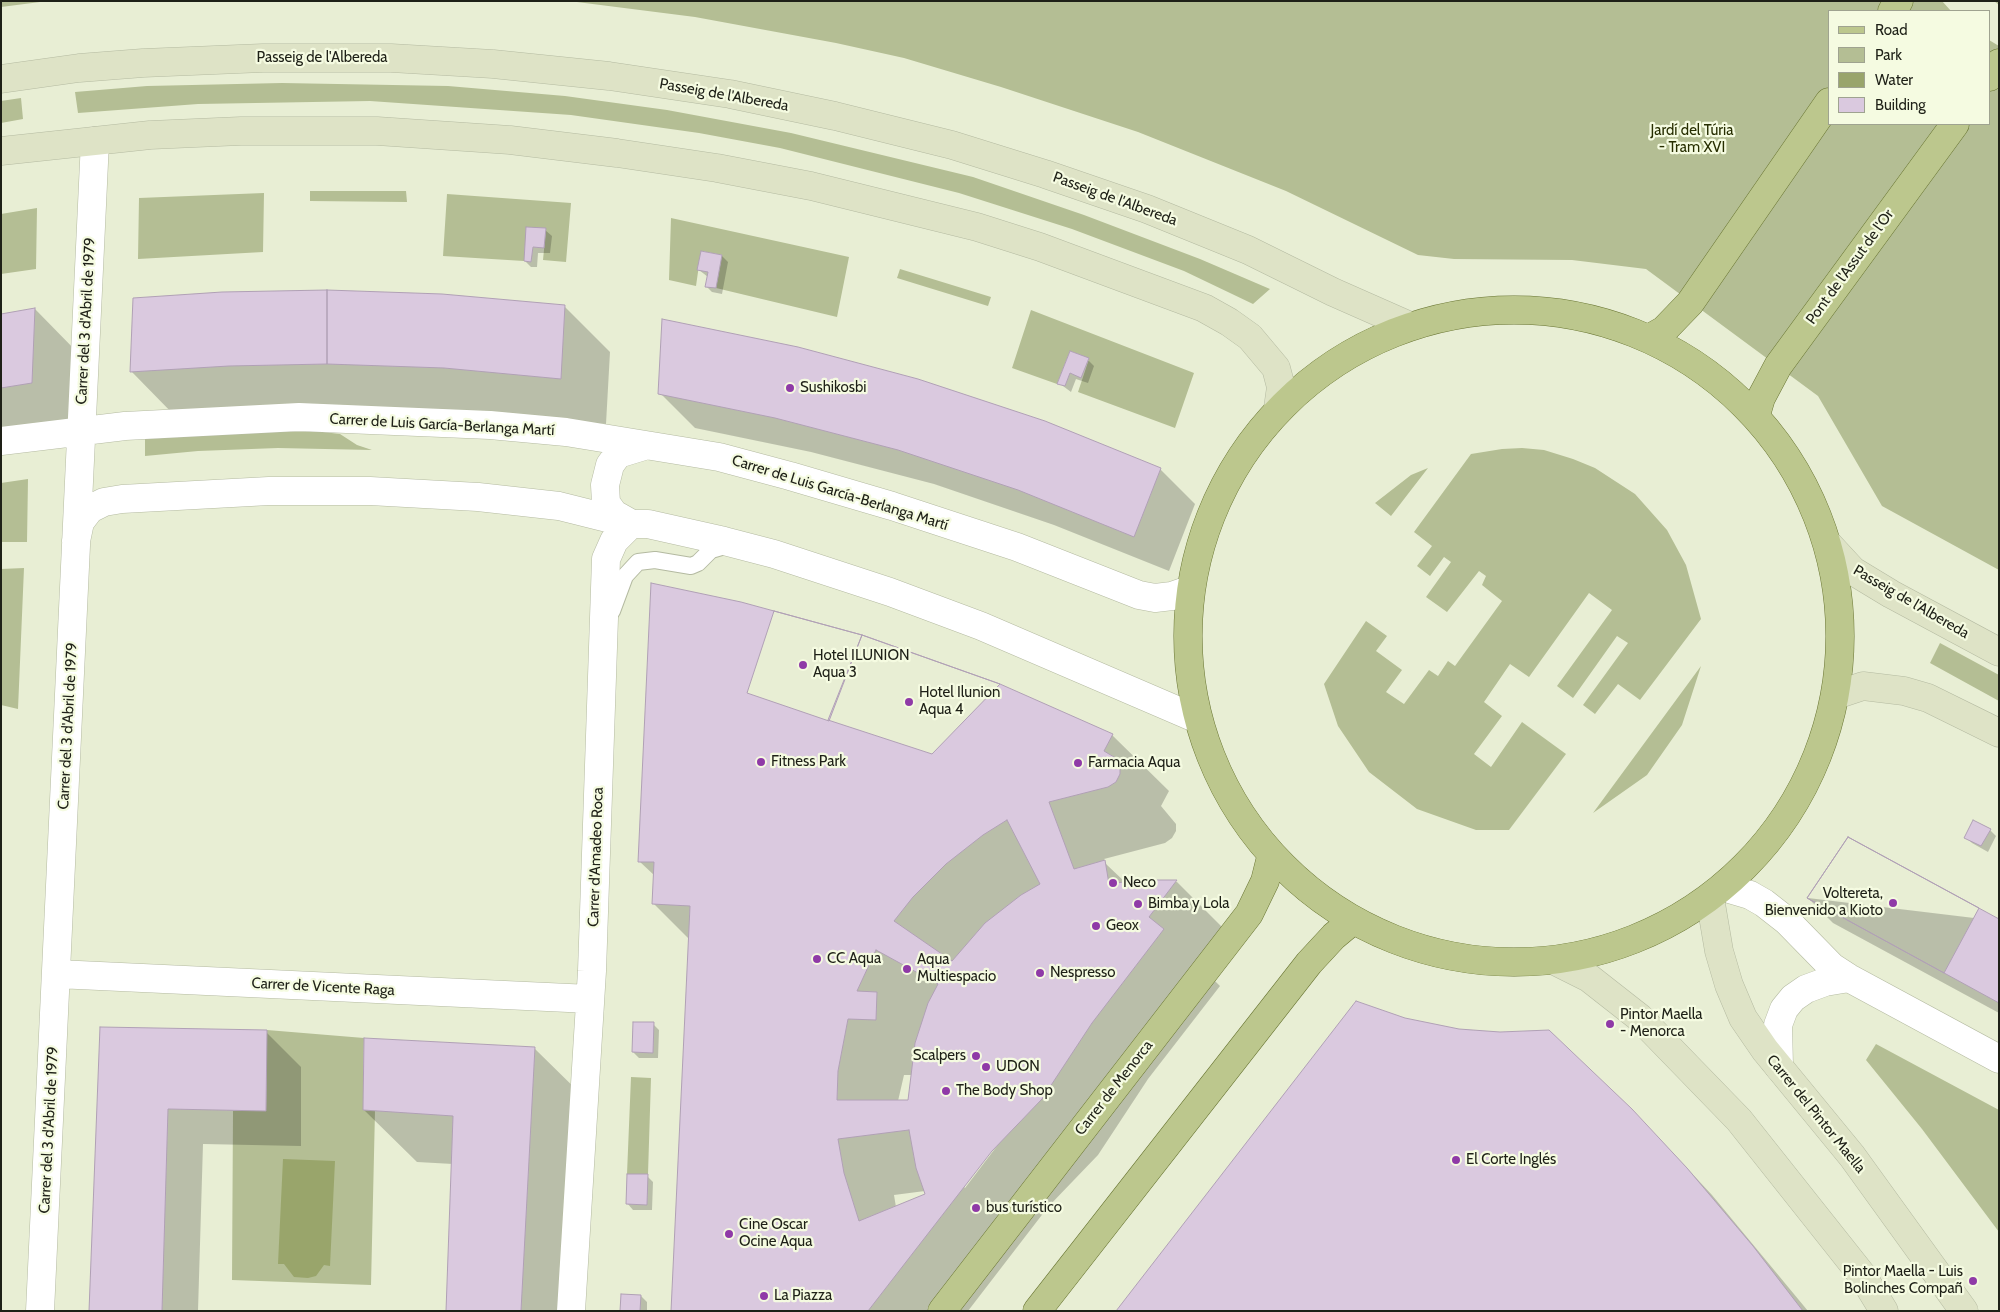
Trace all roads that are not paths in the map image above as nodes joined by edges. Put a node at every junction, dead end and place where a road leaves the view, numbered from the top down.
1 (1999, 63) edge
2 (1990, 76) edge
3 (1, 79) edge
4 (1828, 103) edge
5 (1953, 125) edge
6 (95, 141) junction
7 (1, 151) edge
8 (1410, 326) junction
9 (1650, 338) junction
10 (1278, 408) junction
11 (1756, 415) junction
12 (80, 431) junction
13 (1, 441) edge
14 (644, 446) junction
15 (632, 524) junction
16 (76, 541) junction
17 (738, 544) junction
18 (1829, 545) junction
19 (1188, 590) junction
20 (602, 640) junction
21 (1999, 652) edge
22 (1836, 695) junction
23 (1195, 718) junction
24 (1999, 733) edge
25 (1270, 857) junction
26 (1717, 892) junction
27 (1352, 922) junction
28 (1555, 960) junction
29 (57, 974) junction
30 (1849, 978) junction
31 (590, 999) junction
32 (1999, 1059) edge
33 (1779, 1067) junction
34 (40, 1311) edge
35 (571, 1311) edge
36 (942, 1311) edge
37 (1037, 1311) edge
38 (1884, 1311) edge
39 (1964, 1311) edge

1 - 2 main road
3 - 8 street, Passeig de l'Albereda
4 - 9 main road
5 - 11 main road, Pont de l'Assut de l'Or
6 - 7 street
6 - 10 street
6 - 12 street, Carrer del 3 d'Abril de 1979
8 - 9 main road
8 - 10 main road
9 - 11 main road
10 - 19 main road
11 - 18 main road
12 - 13 street, Carrer de Luis García-Berlanga Martí
12 - 14 street, Carrer de Luis García-Berlanga Martí
12 - 16 street, Carrer del 3 d'Abril de 1979
14 - 15 street
14 - 19 street, Carrer de Luis García-Berlanga Martí
15 - 16 street
15 - 17 street
15 - 20 street, Carrer d'Amadeo Roca
16 - 29 street, Carrer del 3 d'Abril de 1979
17 - 20 lane
17 - 23 street
18 - 21 street, Passeig de l'Albereda
18 - 22 main road
19 - 23 main road
20 - 31 street, Carrer d'Amadeo Roca
22 - 24 street
22 - 26 main road
23 - 25 main road
25 - 27 main road
25 - 36 main road, Carrer de Menorca
26 - 28 main road
26 - 30 street
26 - 33 street, Carrer del Pintor Maella
27 - 28 main road
27 - 37 main road
28 - 38 street
29 - 31 street, Carrer de Vicente Raga
29 - 34 street, Carrer del 3 d'Abril de 1979
30 - 32 street
30 - 33 street
31 - 35 street, Carrer d'Amadeo Roca
33 - 39 street, Carrer del Pintor Maella

